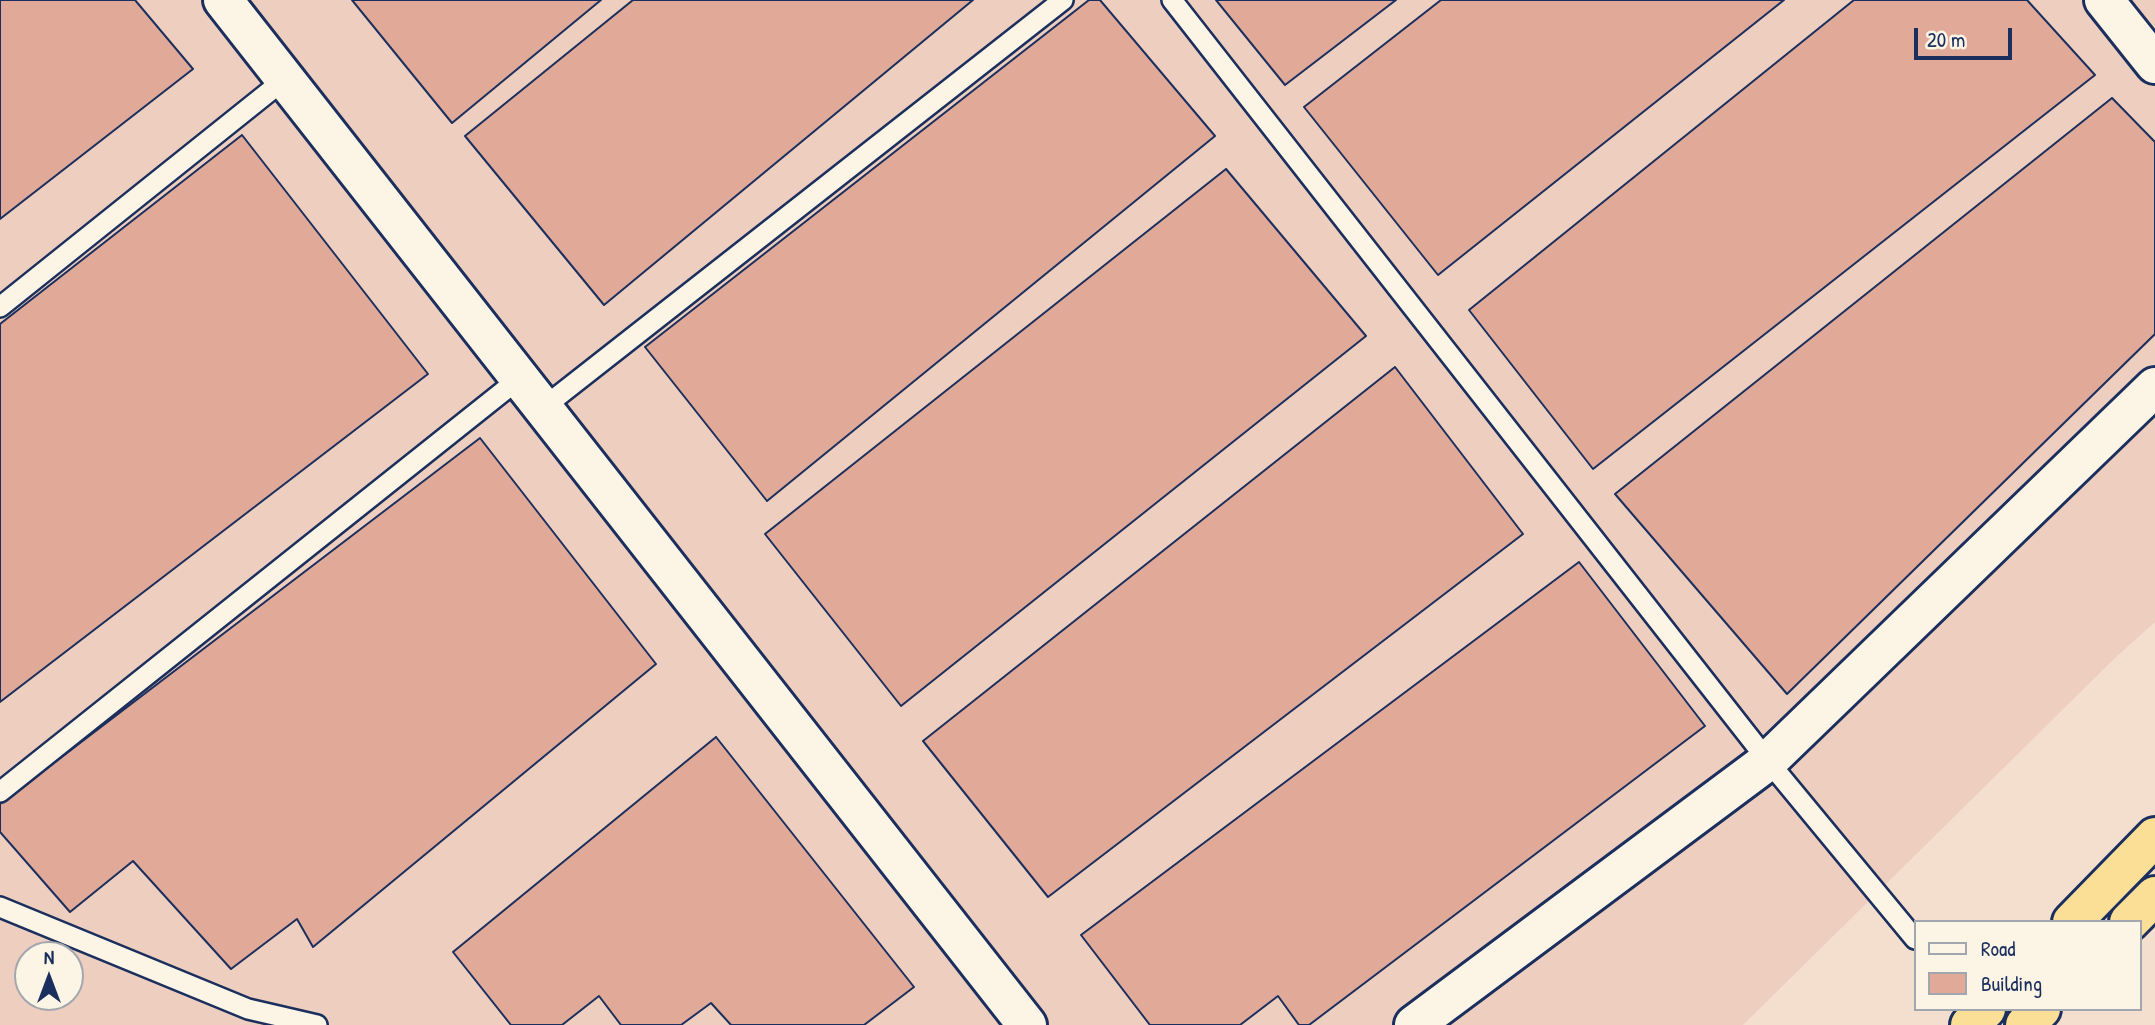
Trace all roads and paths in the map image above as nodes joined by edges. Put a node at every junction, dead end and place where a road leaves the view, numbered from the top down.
1 (223, 0) edge
2 (1063, 0) edge
3 (1172, 0) edge
4 (2104, 0) edge
5 (2155, 64) edge
6 (285, 79) junction
7 (0, 307) edge
8 (520, 377) junction
9 (2155, 387) edge
10 (544, 407) junction
11 (1768, 761) junction
12 (0, 792) edge
13 (2155, 836) edge
14 (2155, 896) edge
15 (0, 906) edge
16 (2073, 920) edge
17 (2131, 920) edge
18 (1913, 937) edge
19 (2039, 1011) edge
20 (317, 1025) edge
21 (1027, 1025) edge
22 (1414, 1025) edge
23 (2025, 1025) edge

1 - 6 street
2 - 10 lane
3 - 11 lane
4 - 5 street
6 - 7 lane
6 - 8 street
8 - 10 street
8 - 12 lane
9 - 11 street
10 - 21 street
11 - 18 lane
11 - 22 street
13 - 16 highway
14 - 17 highway
15 - 20 lane
19 - 23 highway

